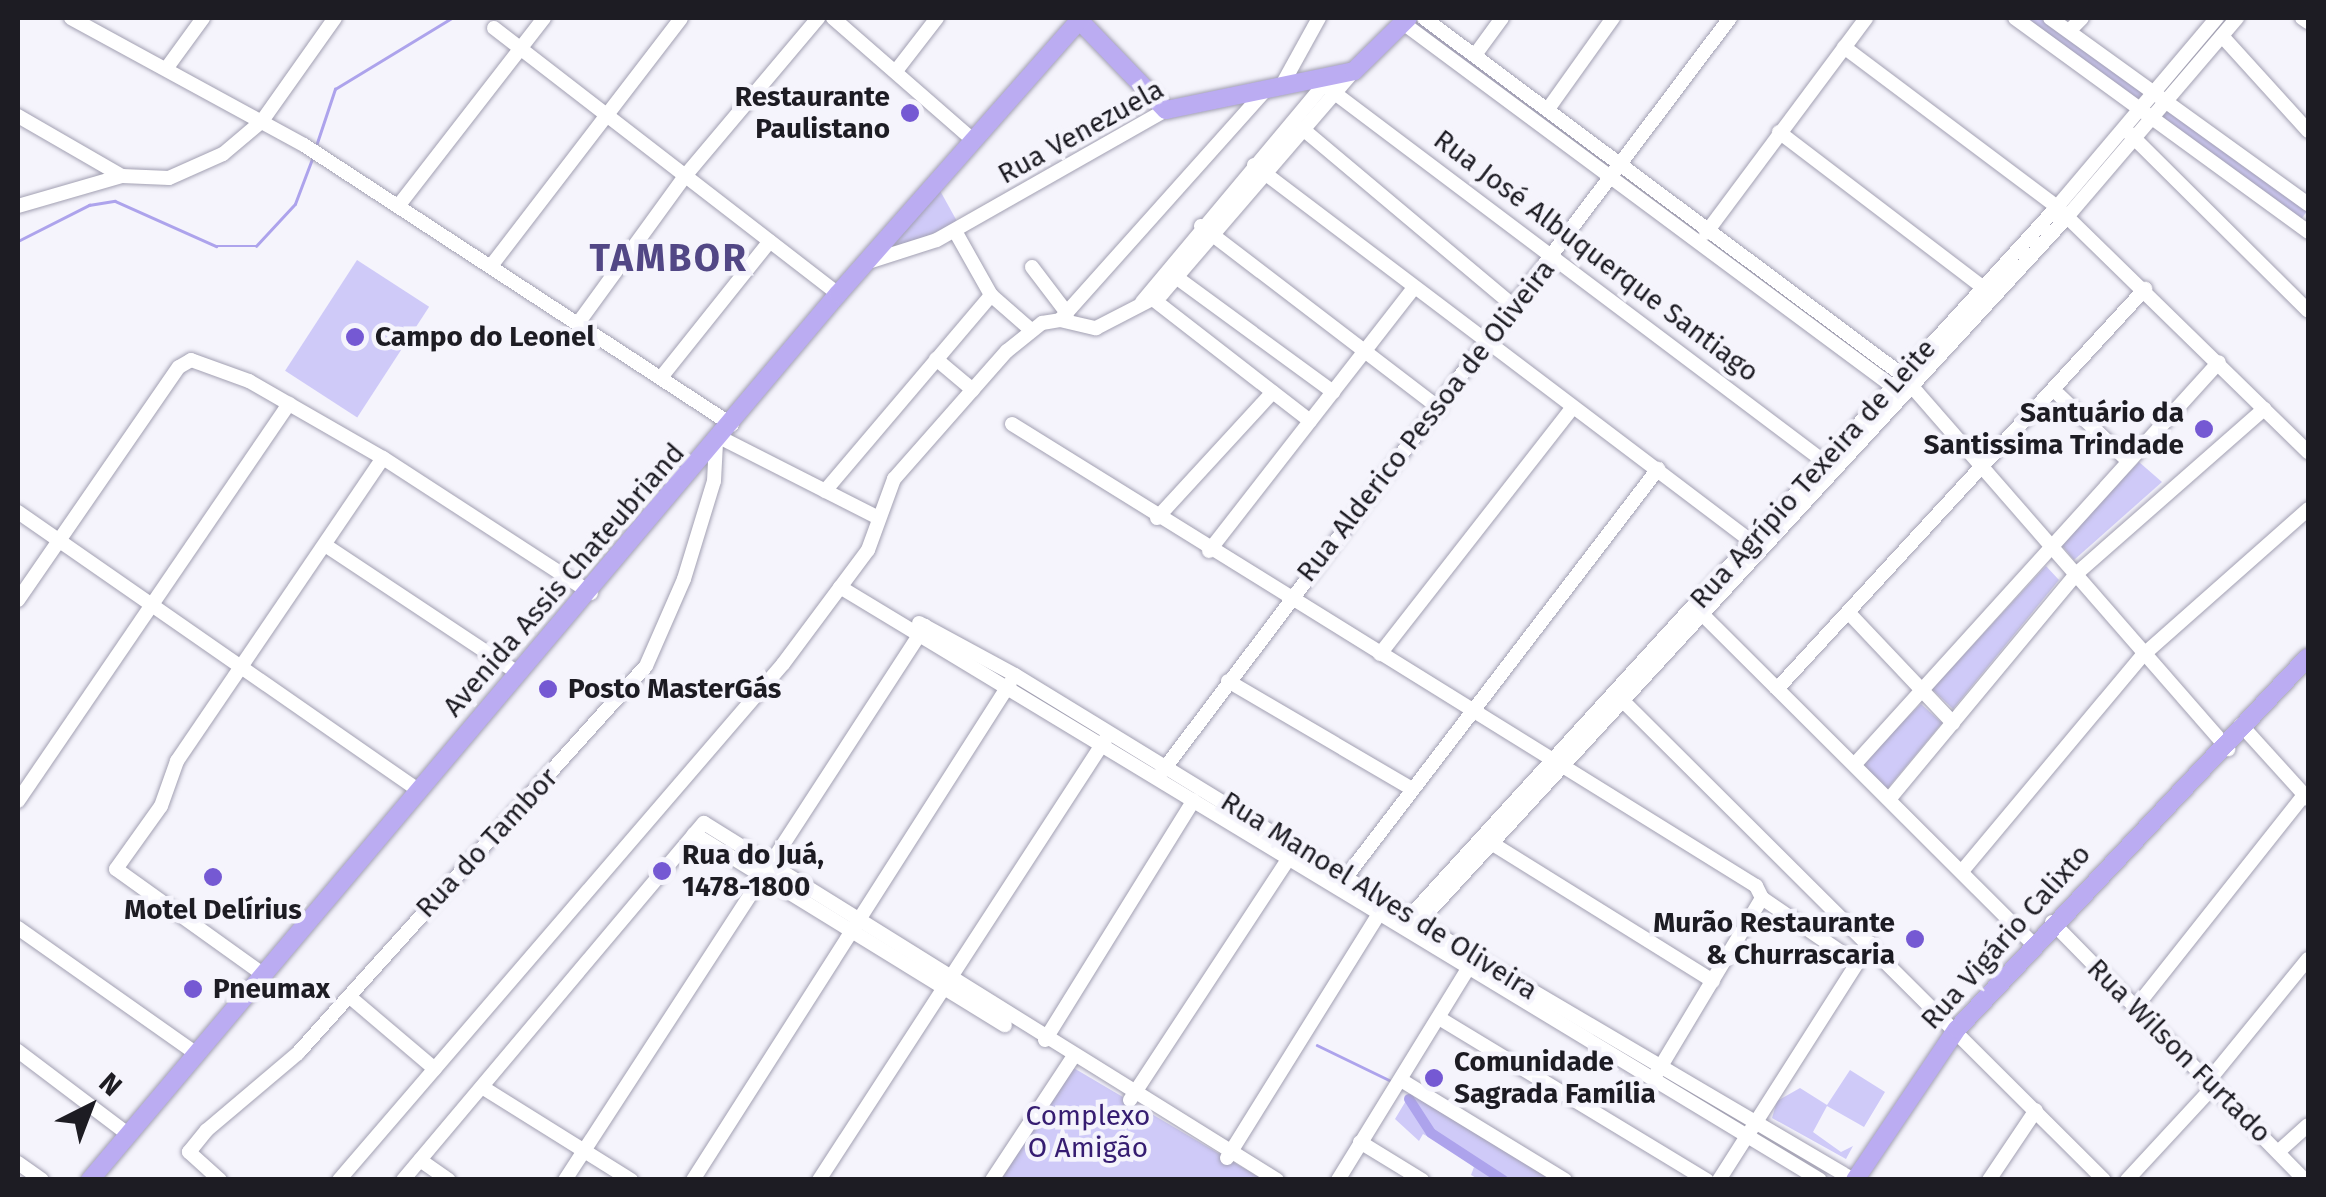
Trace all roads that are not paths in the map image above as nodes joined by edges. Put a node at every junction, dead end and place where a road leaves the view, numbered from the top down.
1 (72, 18) edge
2 (203, 18) edge
3 (335, 18) edge
4 (544, 18) edge
5 (682, 18) edge
6 (818, 18) edge
7 (833, 18) edge
8 (936, 18) edge
9 (1319, 18) edge
10 (1424, 18) edge
11 (1502, 18) edge
12 (1613, 18) edge
13 (1730, 18) edge
14 (1866, 18) edge
15 (2015, 18) edge
16 (2050, 18) edge
17 (2082, 18) edge
18 (2217, 18) edge
19 (2237, 18) edge
20 (2302, 18) edge
21 (1080, 19) edge
22 (1406, 20) edge
23 (2308, 22) edge
24 (494, 28) dead end
25 (2069, 32) junction
26 (2222, 36) junction
27 (1844, 47) junction
28 (520, 49) junction
29 (1475, 55) junction
30 (166, 70) junction
31 (896, 71) junction
32 (1330, 85) junction
33 (1275, 86) junction
34 (2160, 99) junction
35 (1548, 109) junction
36 (1166, 110) junction
37 (606, 112) junction
38 (2139, 112) junction
39 (18, 116) edge
40 (262, 122) junction
41 (2152, 122) junction
42 (1304, 130) junction
43 (2308, 131) edge
44 (1779, 132) junction
45 (2131, 134) junction
46 (973, 140) junction
47 (1260, 170) junction
48 (1616, 170) junction
49 (122, 176) junction
50 (685, 176) junction
51 (2308, 204) edge
52 (399, 205) junction
53 (18, 206) edge
54 (2062, 212) junction
55 (1709, 229) junction
56 (955, 231) junction
57 (1207, 231) junction
58 (2308, 232) edge
59 (770, 241) junction
60 (1700, 242) junction
61 (1552, 260) junction
62 (868, 262) junction
63 (491, 266) junction
64 (1032, 267) dead end
65 (1176, 278) junction
66 (1414, 288) junction
67 (2145, 289) junction
68 (1988, 291) junction
69 (838, 294) junction
70 (991, 296) junction
71 (1146, 298) junction
72 (1515, 307) junction
73 (2308, 311) edge
74 (1063, 316) junction
75 (579, 322) junction
76 (1030, 329) junction
77 (1490, 343) junction
78 (1366, 351) junction
79 (936, 358) junction
80 (2219, 362) junction
81 (663, 376) junction
82 (1901, 384) junction
83 (973, 390) junction
84 (1273, 392) junction
85 (1333, 392) junction
86 (2059, 396) dead end
87 (289, 404) junction
88 (1573, 407) junction
89 (1439, 408) junction
90 (2264, 409) junction
91 (1310, 422) junction
92 (1012, 424) dead end
93 (723, 436) junction
94 (2308, 452) edge
95 (383, 458) junction
96 (2127, 460) junction
97 (1830, 466) junction
98 (1979, 468) junction
99 (1658, 469) junction
100 (825, 491) junction
101 (2308, 508) edge
102 (18, 512) edge
103 (878, 518) junction
104 (1157, 518) junction
105 (59, 540) junction
106 (325, 545) junction
107 (2048, 546) junction
108 (1759, 547) junction
109 (1209, 552) junction
110 (2075, 575) junction
111 (840, 587) junction
112 (591, 592) junction
113 (1290, 596) junction
114 (18, 600) edge
115 (154, 606) junction
116 (1700, 612) junction
117 (1848, 612) junction
118 (923, 629) junction
119 (1380, 654) junction
120 (2142, 656) junction
121 (2308, 657) edge
122 (242, 667) junction
123 (2308, 671) edge
124 (519, 674) junction
125 (1011, 681) junction
126 (1228, 681) junction
127 (1777, 689) junction
128 (1921, 689) junction
129 (1620, 697) junction
130 (1472, 707) junction
131 (1954, 724) junction
132 (2244, 728) junction
133 (1106, 738) junction
134 (2221, 750) junction
135 (1562, 761) junction
136 (1855, 764) junction
137 (1162, 771) junction
138 (1412, 789) junction
139 (420, 791) junction
140 (1891, 797) junction
141 (2306, 797) edge
142 (1194, 800) junction
143 (18, 801) edge
144 (1488, 841) junction
145 (1289, 858) junction
146 (1963, 870) junction
147 (767, 871) junction
148 (1342, 882) junction
149 (1762, 898) junction
150 (1380, 912) junction
151 (2052, 922) junction
152 (1411, 924) junction
153 (856, 925) junction
154 (18, 928) edge
155 (1870, 943) junction
156 (2033, 944) junction
157 (2308, 959) edge
158 (1472, 962) junction
159 (1857, 963) junction
160 (264, 975) junction
161 (1714, 981) junction
162 (946, 982) junction
163 (350, 996) junction
164 (2136, 1007) junction
165 (1439, 1018) junction
166 (1957, 1029) junction
167 (1045, 1040) junction
168 (18, 1051) edge
169 (198, 1055) junction
170 (1071, 1061) junction
171 (435, 1069) junction
172 (1658, 1072) junction
173 (1401, 1080) junction
174 (2213, 1082) junction
175 (482, 1087) junction
176 (1132, 1097) junction
177 (2036, 1110) junction
178 (2308, 1125) edge
179 (1750, 1130) junction
180 (129, 1135) junction
181 (1360, 1142) junction
182 (584, 1150) junction
183 (2278, 1152) junction
184 (1228, 1156) junction
185 (420, 1160) junction
186 (18, 1163) edge
187 (1857, 1176) edge
188 (42, 1180) edge
189 (90, 1180) edge
190 (220, 1180) edge
191 (339, 1180) edge
192 (403, 1180) edge
193 (449, 1180) edge
194 (566, 1180) edge
195 (631, 1180) edge
196 (694, 1180) edge
197 (820, 1180) edge
198 (992, 1180) edge
199 (1260, 1180) edge
200 (1277, 1180) edge
201 (1338, 1180) edge
202 (1422, 1180) edge
203 (1565, 1180) edge
204 (1707, 1180) edge
205 (1719, 1180) edge
206 (1820, 1180) edge
207 (1989, 1180) edge
208 (2104, 1180) edge
209 (2126, 1180) edge
210 (2305, 1180) edge

1 - 30 street
2 - 30 street
3 - 40 street
4 - 28 street
5 - 37 street
6 - 50 street
7 - 31 street
8 - 31 street
9 - 33 street
10 - 29 street
11 - 29 street
12 - 35 street
13 - 48 street, Rua Alderico Pessoa de Oliveira
14 - 27 street
15 - 38 street
16 - 25 street
17 - 25 street
18 - 34 street, Rua Agrípio Texeira de Leite
19 - 26 street, Rua Agrípio Texeira de Leite
20 - 23 street
21 - 36 main road
21 - 46 main road, Avenida Assis Chateubriand
22 - 32 main road
22 - 48 street
24 - 28 street
25 - 34 street
26 - 34 street, Rua Agrípio Texeira de Leite
26 - 43 street
27 - 44 street
27 - 54 street
28 - 37 street
28 - 52 street
29 - 35 street
30 - 40 street
31 - 46 street
32 - 33 main road, Rua Venezuela
32 - 42 street
32 - 47 street
32 - 61 street, Rua José Albuquerque Santiago
33 - 36 main road, Rua Venezuela
33 - 74 street
34 - 38 street, Rua Agrípio Texeira de Leite
34 - 41 street, Rua Agrípio Texeira de Leite
34 - 51 street
35 - 48 street
36 - 56 street, Rua Venezuela
37 - 50 street
37 - 63 street
38 - 41 street
38 - 45 street, Rua Agrípio Texeira de Leite
39 - 49 street
40 - 49 street
40 - 52 street
41 - 45 street, Rua Agrípio Texeira de Leite
41 - 58 street
42 - 47 street
42 - 72 street
44 - 55 street
44 - 68 street
45 - 54 street, Rua Agrípio Texeira de Leite
45 - 73 street
46 - 62 main road, Avenida Assis Chateubriand
47 - 57 street
47 - 66 street
48 - 55 street
48 - 60 street
48 - 61 street, Rua Alderico Pessoa de Oliveira
49 - 53 street
50 - 59 street
50 - 75 street
52 - 63 street
54 - 67 street
54 - 68 street, Rua Agrípio Texeira de Leite
55 - 60 street
55 - 82 street
56 - 62 street, Rua Venezuela
56 - 70 street
57 - 65 street
57 - 71 street
57 - 78 street
59 - 69 street
59 - 81 street
60 - 82 street
61 - 72 street, Rua Alderico Pessoa de Oliveira
61 - 97 street, Rua José Albuquerque Santiago
62 - 69 main road, Avenida Assis Chateubriand
63 - 75 street
64 - 74 street
65 - 71 street
65 - 85 street
66 - 77 street
66 - 78 street
67 - 80 street
67 - 98 street
68 - 82 street, Rua Agrípio Texeira de Leite
69 - 93 main road, Avenida Assis Chateubriand
70 - 76 street
70 - 79 street
71 - 74 street
71 - 84 street
72 - 77 street, Rua Alderico Pessoa de Oliveira
74 - 76 street
75 - 81 street
76 - 83 street
77 - 88 street
77 - 89 street, Rua Alderico Pessoa de Oliveira
78 - 85 street
78 - 89 street
79 - 83 street
79 - 100 street
80 - 90 street
80 - 96 street
81 - 93 street
82 - 97 street, Rua Agrípio Texeira de Leite
82 - 98 street
83 - 103 street
84 - 91 street
84 - 104 street
85 - 91 street
86 - 96 street
87 - 95 street
87 - 105 street
87 - 115 street
88 - 99 street
88 - 119 street
89 - 113 street, Rua Alderico Pessoa de Oliveira
90 - 94 street
90 - 110 street
91 - 109 street
92 - 104 street
93 - 100 street
93 - 112 main road, Avenida Assis Chateubriand
93 - 163 street, Rua do Tambor
95 - 106 street
95 - 112 street
96 - 107 street
97 - 108 street, Rua Agrípio Texeira de Leite
98 - 107 street
98 - 117 street
99 - 108 street
99 - 130 street
100 - 103 street
101 - 120 street
102 - 105 street
103 - 111 street
104 - 109 street
105 - 114 street
105 - 115 street
106 - 122 street
106 - 124 street
107 - 110 street
107 - 128 street
108 - 116 street, Rua Agrípio Texeira de Leite
109 - 113 street
110 - 120 street
110 - 131 street
111 - 118 street, Rua Manoel Alves de Oliveira
111 - 171 street
112 - 124 main road, Avenida Assis Chateubriand
113 - 119 street
113 - 126 street, Rua Alderico Pessoa de Oliveira
115 - 122 street
115 - 143 street
116 - 127 street
116 - 129 street, Rua Agrípio Texeira de Leite
117 - 127 street
117 - 128 street
118 - 125 street, Rua Manoel Alves de Oliveira
118 - 147 street
119 - 130 street
120 - 134 street
120 - 146 street
121 - 132 main road, Rua Vigário Calixto
122 - 139 street
122 - 160 street
123 - 132 main road, Rua Vigário Calixto
124 - 139 main road, Avenida Assis Chateubriand
125 - 133 street, Rua Manoel Alves de Oliveira
125 - 153 street
126 - 137 street, Rua Alderico Pessoa de Oliveira
126 - 138 street
127 - 136 street
128 - 131 street
128 - 136 street
129 - 135 street, Rua Agrípio Texeira de Leite
129 - 155 street
130 - 135 street
130 - 138 street
131 - 140 street
132 - 134 main road, Rua Vigário Calixto
132 - 141 street
133 - 137 street, Rua Manoel Alves de Oliveira
133 - 162 street
134 - 151 main road, Rua Vigário Calixto
135 - 144 street, Rua Agrípio Texeira de Leite
135 - 149 street
136 - 140 street
137 - 142 street, Rua Manoel Alves de Oliveira
137 - 148 street, Rua Manoel Alves de Oliveira
138 - 148 street
139 - 160 main road, Avenida Assis Chateubriand
140 - 146 street
141 - 164 street
142 - 145 street, Rua Manoel Alves de Oliveira
142 - 167 street
144 - 152 street, Rua Agrípio Texeira de Leite
144 - 161 street
145 - 148 street, Rua Manoel Alves de Oliveira
145 - 176 street
146 - 156 street
147 - 153 street
147 - 175 street
147 - 182 street
148 - 150 street, Rua Manoel Alves de Oliveira
148 - 152 street, Rua Manoel Alves de Oliveira
149 - 159 street
149 - 161 street
150 - 152 street, Rua Manoel Alves de Oliveira
150 - 184 street
151 - 156 main road, Rua Vigário Calixto
151 - 164 street, Rua Wilson Furtado
152 - 158 street, Rua Manoel Alves de Oliveira
153 - 162 street
153 - 196 street
154 - 169 street
155 - 159 street
155 - 166 street
156 - 166 main road, Rua Vigário Calixto
157 - 174 street
158 - 165 street
158 - 172 street, Rua Manoel Alves de Oliveira
159 - 179 street
160 - 169 main road, Avenida Assis Chateubriand
161 - 172 street
162 - 167 street
162 - 170 street
162 - 197 street
163 - 171 street
163 - 190 street, Rua do Tambor
164 - 174 street, Rua Wilson Furtado
165 - 173 street
165 - 204 street
166 - 177 street
166 - 187 main road, Rua Vigário Calixto
167 - 170 street
168 - 180 street
169 - 180 main road, Avenida Assis Chateubriand
170 - 176 street
170 - 198 street
171 - 191 street
172 - 179 street, Rua Manoel Alves de Oliveira
173 - 181 street
173 - 203 street
174 - 183 street, Rua Wilson Furtado
174 - 209 street
175 - 182 street
175 - 185 street
176 - 184 street
177 - 207 street
177 - 208 street
178 - 183 street
179 - 187 street, Rua Manoel Alves de Oliveira
179 - 205 street
179 - 206 street, Rua Manoel Alves de Oliveira
180 - 189 main road, Avenida Assis Chateubriand
181 - 201 street
181 - 202 street
182 - 194 street
182 - 195 street
183 - 210 street, Rua Wilson Furtado
184 - 199 street
184 - 200 street
185 - 192 street
185 - 193 street
186 - 188 street

